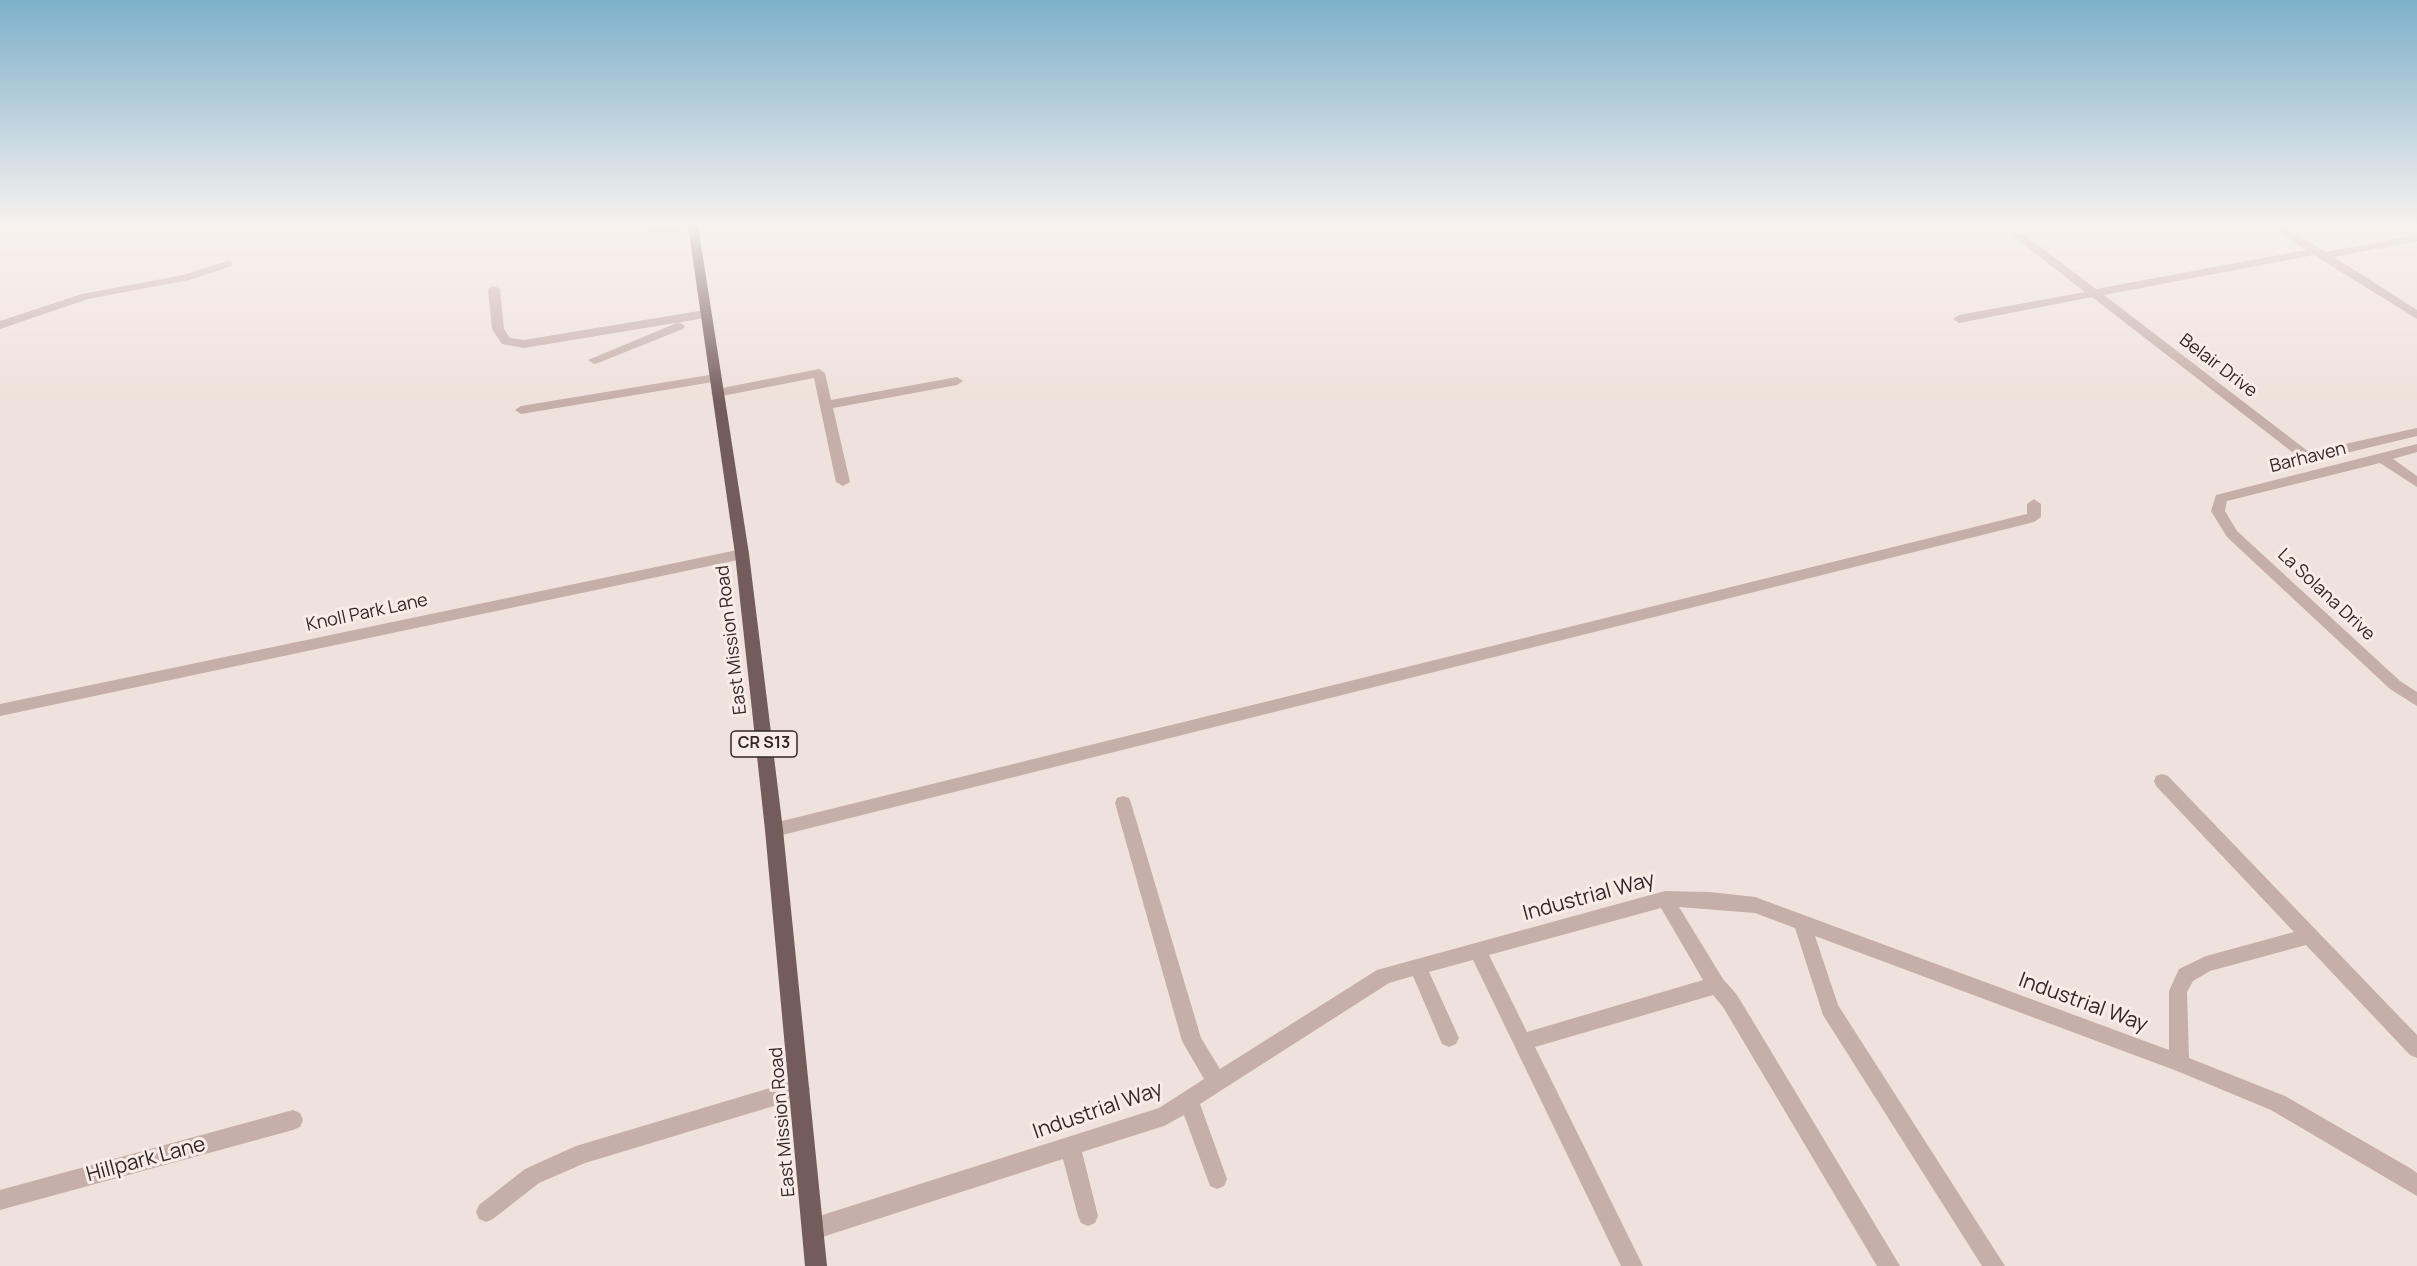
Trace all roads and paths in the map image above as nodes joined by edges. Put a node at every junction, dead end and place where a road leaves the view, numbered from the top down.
1 (152, 284) edge
2 (701, 284) edge
3 (2082, 284) edge
4 (2136, 284) edge
5 (2369, 284) edge
6 (494, 289) dead end
7 (2095, 294) junction
8 (2417, 315) edge
9 (705, 317) junction
10 (1959, 319) dead end
11 (0, 325) edge
12 (594, 360) dead end
13 (957, 381) dead end
14 (716, 385) junction
15 (826, 405) junction
16 (521, 410) dead end
17 (2417, 432) edge
18 (2417, 448) edge
19 (2381, 457) junction
20 (843, 482) dead end
21 (2417, 483) edge
22 (2034, 504) dead end
23 (2218, 511) joint
24 (742, 554) junction
25 (2417, 700) edge
26 (0, 710) edge
27 (2162, 781) dead end
28 (1123, 803) dead end
29 (774, 830) junction
30 (1665, 898) junction
31 (1802, 922) junction
32 (2309, 936) junction
33 (1478, 951) junction
34 (1418, 967) junction
35 (1716, 985) junction
36 (1449, 1038) dead end
37 (1523, 1042) junction
38 (2417, 1050) edge
39 (2179, 1063) junction
40 (1217, 1083) junction
41 (800, 1089) junction
42 (1189, 1100) junction
43 (293, 1120) dead end
44 (1070, 1146) junction
45 (1217, 1179) dead end
46 (2417, 1186) edge
47 (0, 1200) edge
48 (486, 1212) dead end
49 (1088, 1216) dead end
50 (813, 1229) junction
51 (816, 1266) edge
52 (1632, 1266) edge
53 (1889, 1266) edge
54 (1994, 1266) edge

1 - 11 street
2 - 9 main road, East Mission Road / CR S13
3 - 7 street, Belair Drive
4 - 7 street
5 - 8 street
6 - 9 street
7 - 10 street
7 - 17 street, Belair Drive
9 - 12 street
9 - 14 main road, East Mission Road / CR S13
13 - 15 street
14 - 15 street
14 - 16 street
14 - 24 main road, East Mission Road / CR S13
15 - 20 street
18 - 19 street, Barhaven
19 - 21 street
19 - 23 street, Barhaven
22 - 29 street
23 - 25 street, La Solana Drive
24 - 26 street, Knoll Park Lane
24 - 29 main road, East Mission Road / CR S13
27 - 32 street
28 - 40 street
29 - 41 main road, East Mission Road / CR S13
30 - 31 street, Industrial Way
30 - 33 street, Industrial Way
30 - 35 street
31 - 39 street, Industrial Way
31 - 54 street
32 - 38 street
32 - 39 street
33 - 34 street, Industrial Way
33 - 37 street
34 - 36 street
34 - 40 street, Industrial Way
35 - 37 street
35 - 53 street
37 - 52 street
39 - 46 street, Industrial Way
40 - 42 street, Industrial Way
41 - 48 street
41 - 50 main road, East Mission Road / CR S13
42 - 44 street, Industrial Way
42 - 45 street
43 - 47 street, Hillpark Lane
44 - 49 street
44 - 50 street, Industrial Way
50 - 51 main road, East Mission Road / CR S13

